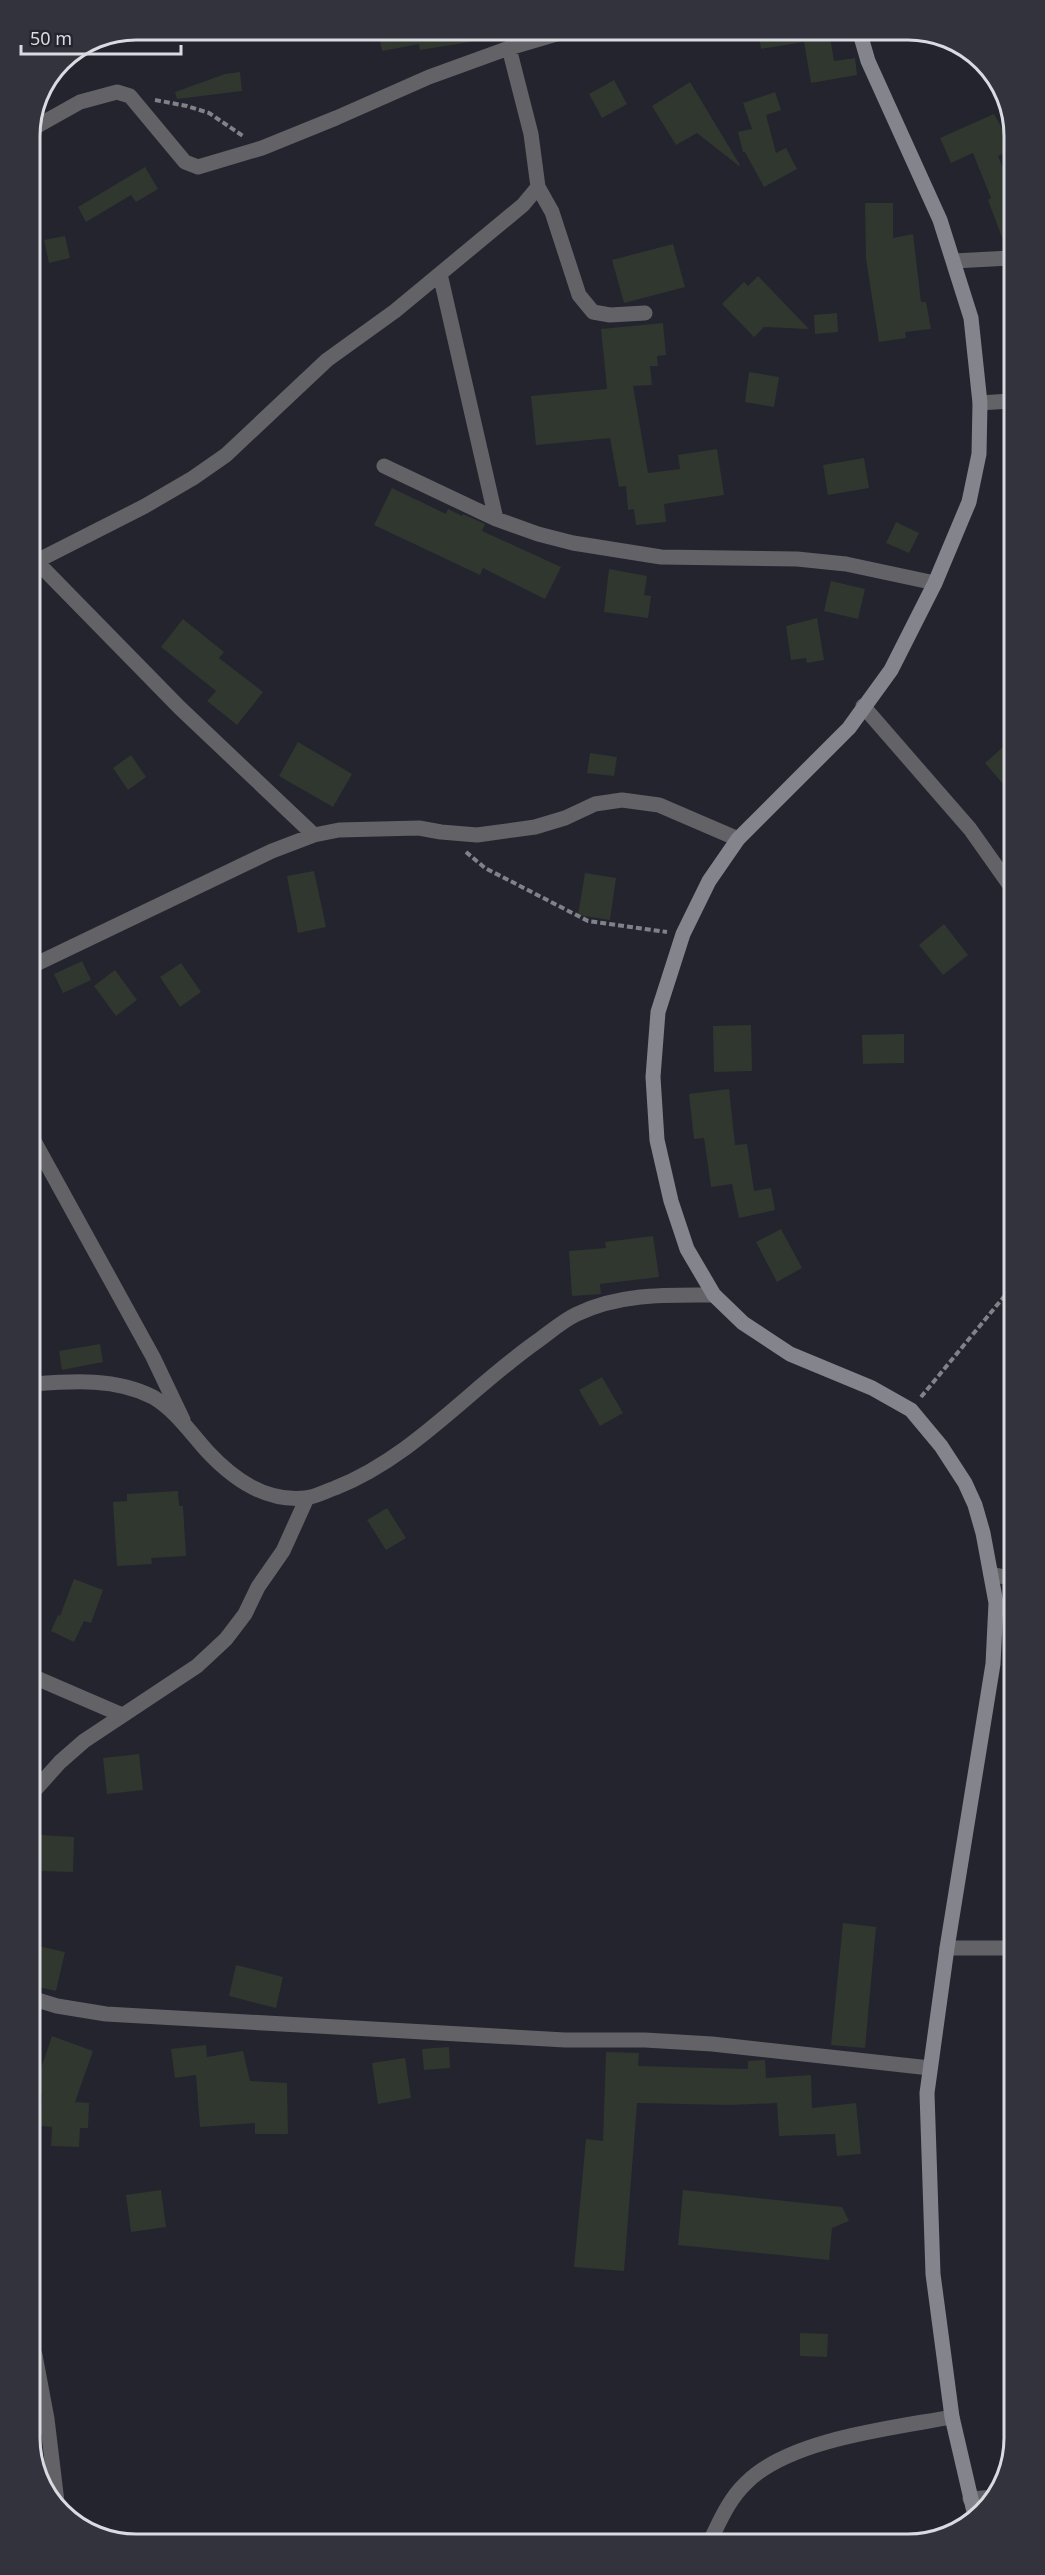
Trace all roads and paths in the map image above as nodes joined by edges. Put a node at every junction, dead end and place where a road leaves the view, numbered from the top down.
1 (533, 41) edge
2 (863, 41) edge
3 (509, 48) junction
4 (138, 103) junction
5 (42, 124) edge
6 (262, 148) junction
7 (538, 187) junction
8 (1004, 258) edge
9 (954, 261) junction
10 (440, 274) junction
11 (645, 313) dead end
12 (1004, 401) edge
13 (980, 403) junction
14 (384, 466) dead end
15 (496, 519) junction
16 (41, 558) edge
17 (41, 570) edge
18 (935, 583) junction
19 (863, 706) junction
20 (441, 832) junction
21 (314, 835) junction
22 (738, 839) junction
23 (1004, 877) edge
24 (683, 934) junction
25 (41, 962) edge
26 (41, 1153) edge
27 (714, 1295) junction
28 (1004, 1297) edge
29 (40, 1384) edge
30 (911, 1410) junction
31 (184, 1423) junction
32 (307, 1498) junction
33 (991, 1574) junction
34 (1004, 1577) edge
35 (40, 1680) edge
36 (122, 1715) junction
37 (40, 1783) edge
38 (947, 1947) junction
39 (1004, 1948) edge
40 (40, 2001) edge
41 (930, 2068) junction
42 (40, 2382) edge
43 (952, 2417) junction
44 (56, 2490) edge
45 (983, 2498) edge
46 (970, 2499) junction
47 (973, 2509) edge
48 (714, 2534) edge

1 - 3 street
2 - 9 street
3 - 6 street
3 - 7 street
4 - 5 street
4 - 6 path
4 - 6 street
7 - 10 street
7 - 11 street
8 - 9 street
9 - 13 street
10 - 15 street
10 - 16 street
12 - 13 street
13 - 18 street
14 - 15 street
15 - 18 street
17 - 21 street
18 - 19 street
19 - 22 street
19 - 23 street
20 - 21 street
20 - 22 street
20 - 24 path
21 - 25 street
22 - 24 street
24 - 27 street
26 - 31 street
27 - 30 street
27 - 32 street
28 - 30 path
29 - 31 street
30 - 33 street
31 - 32 street
32 - 36 street
33 - 34 street
33 - 38 street
35 - 36 street
36 - 37 street
38 - 39 street
38 - 41 street
40 - 41 street
41 - 43 street
42 - 44 street
43 - 46 street
43 - 48 street
45 - 46 street
46 - 47 street

